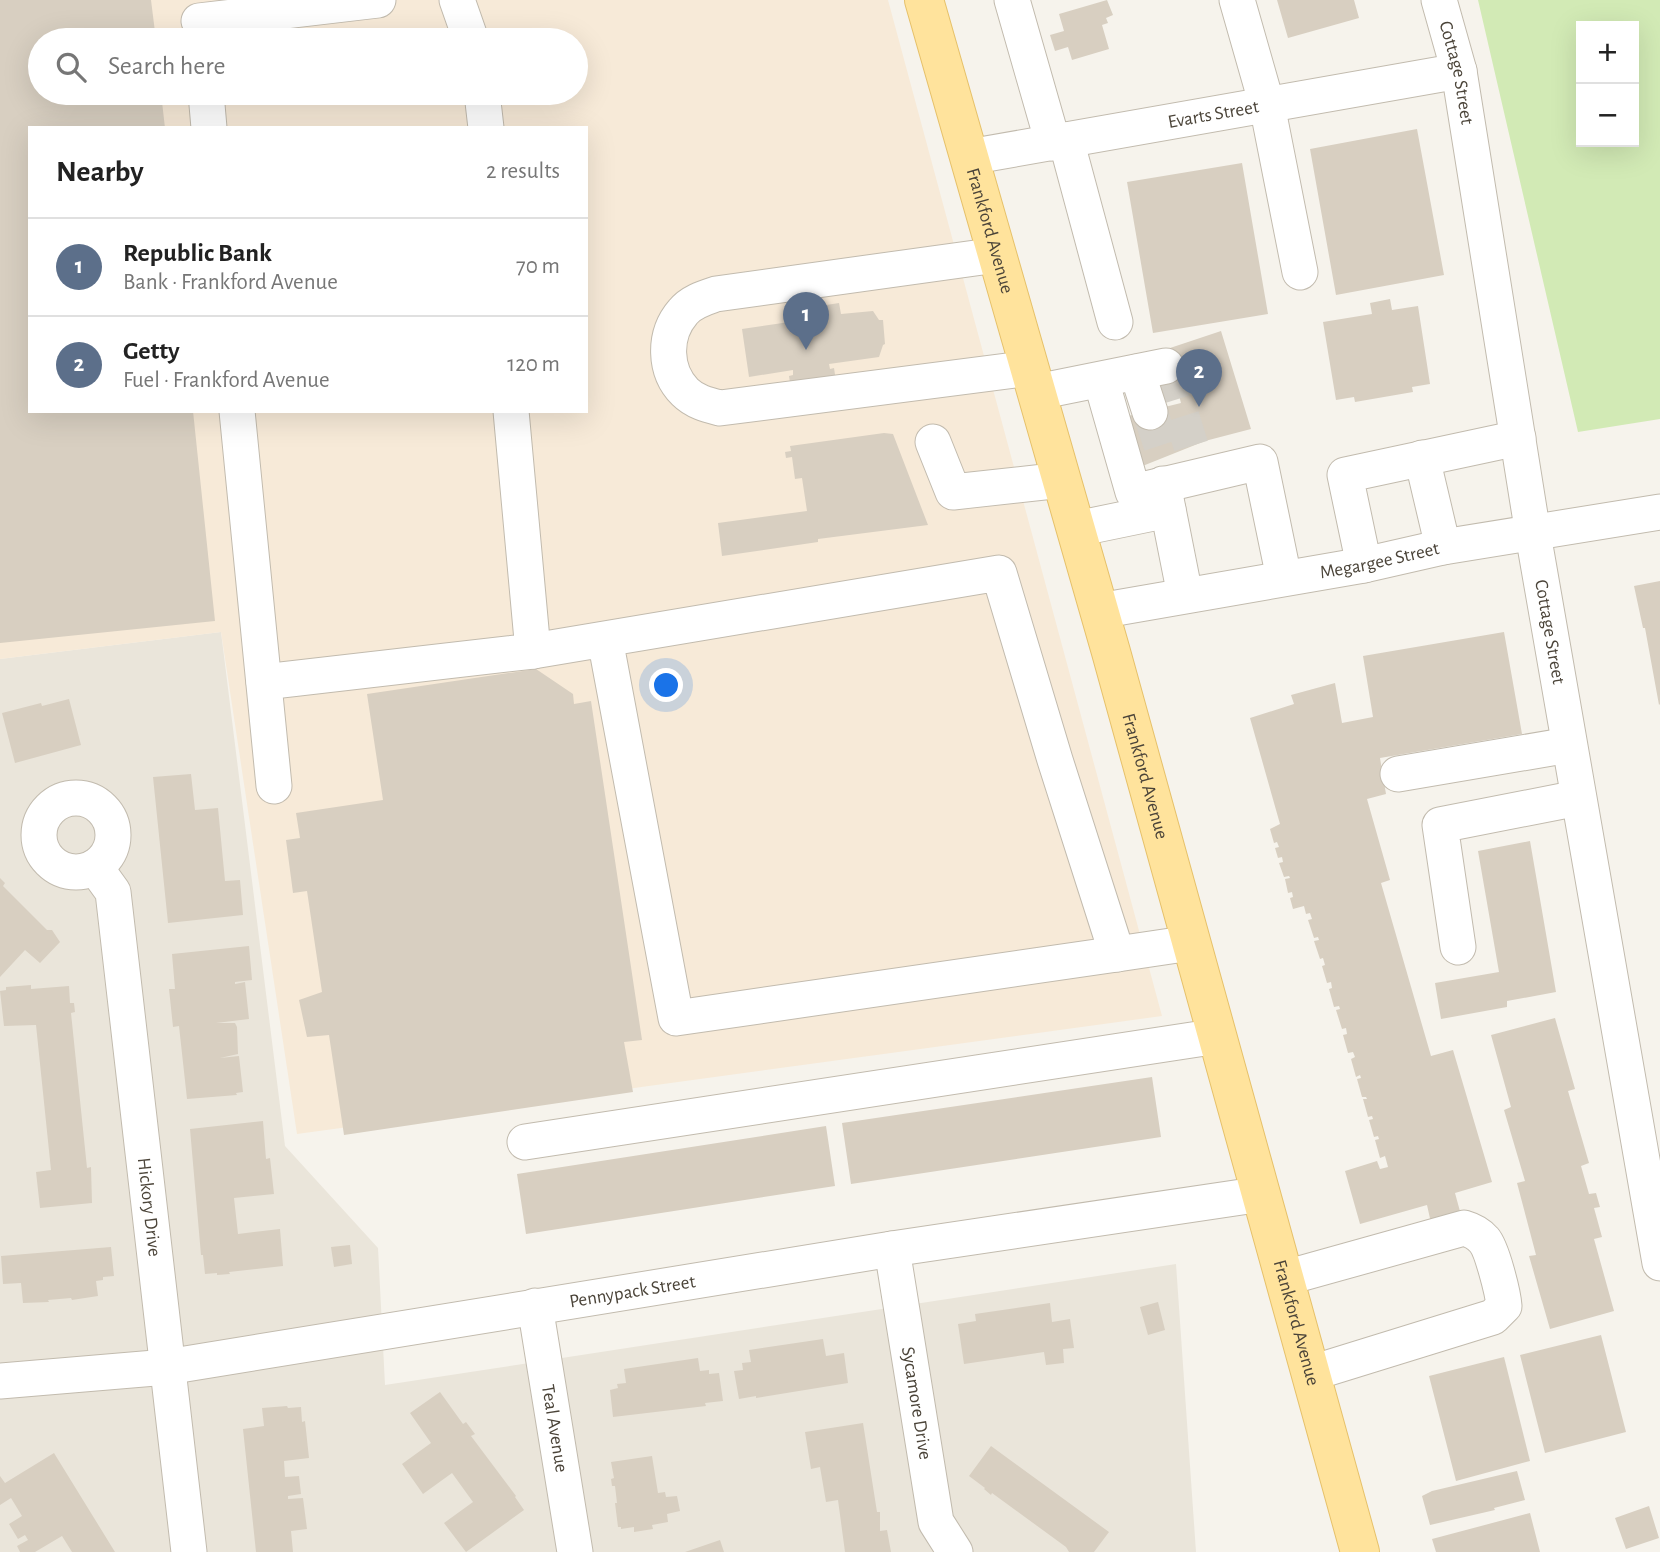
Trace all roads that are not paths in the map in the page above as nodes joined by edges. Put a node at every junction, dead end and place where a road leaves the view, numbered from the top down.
1 (378, 0) edge
2 (457, 0) edge
3 (924, 0) edge
4 (1012, 0) edge
5 (1237, 0) edge
6 (1439, 0) edge
7 (199, 20) edge
8 (467, 28) edge
9 (1459, 71) junction
10 (207, 105) edge
11 (483, 105) edge
12 (1266, 105) junction
13 (209, 126) edge
14 (485, 126) edge
15 (1060, 141) junction
16 (969, 158) junction
17 (997, 255) junction
18 (1300, 272) dead end
19 (1115, 322) dead end
20 (1033, 380) junction
21 (1101, 380) junction
22 (1150, 412) tunnel mouth
23 (237, 413) edge
24 (511, 413) edge
25 (1518, 438) junction
26 (933, 442) dead end
27 (1422, 458) junction
28 (1177, 476) junction
29 (1062, 480) junction
30 (1660, 512) edge
31 (1076, 529) junction
32 (1533, 534) junction
33 (1443, 547) junction
34 (1364, 565) junction
35 (1284, 578) junction
36 (1185, 596) junction
37 (1099, 611) junction
38 (606, 639) junction
39 (533, 651) junction
40 (264, 682) junction
41 (1569, 745) junction
42 (1398, 774) dead end
43 (274, 786) dead end
44 (1578, 798) junction
45 (95, 867) dead end
46 (1191, 943) junction
47 (1458, 947) dead end
48 (1117, 954) junction
49 (1218, 1036) junction
50 (525, 1142) dead end
51 (1262, 1194) junction
52 (891, 1248) junction
53 (1660, 1264) edge
54 (1285, 1278) junction
55 (535, 1306) junction
56 (167, 1367) junction
57 (1312, 1373) junction
58 (0, 1381) edge
59 (189, 1552) edge
60 (575, 1552) edge
61 (955, 1552) edge
62 (1360, 1552) edge

1 - 7 street
2 - 8 street
3 - 16 main road, Frankford Avenue
4 - 15 street
5 - 12 street
6 - 9 street, Cottage Street
9 - 12 street, Evarts Street
9 - 25 street, Cottage Street
10 - 13 street
11 - 14 street
12 - 15 street, Evarts Street
12 - 18 street
15 - 16 street, Evarts Street
15 - 19 street
16 - 17 main road, Frankford Avenue
17 - 20 main road, Frankford Avenue
17 - 20 street
20 - 21 street
20 - 29 main road, Frankford Avenue
21 - 22 street
21 - 28 street
23 - 40 street
24 - 39 street
25 - 27 street
25 - 32 street, Cottage Street
26 - 29 street
27 - 33 street
27 - 34 street
28 - 31 street
28 - 35 street
28 - 36 street
29 - 31 main road, Frankford Avenue
30 - 32 street, Megargee Street
31 - 37 main road, Frankford Avenue
32 - 33 street, Megargee Street
32 - 41 street, Cottage Street
33 - 34 street, Megargee Street
34 - 35 street, Megargee Street
35 - 36 street, Megargee Street
36 - 37 street, Megargee Street
37 - 46 main road, Frankford Avenue
38 - 39 street
38 - 48 street
38 - 48 street
39 - 40 street
40 - 43 street
41 - 42 street
41 - 44 street, Cottage Street
44 - 47 street
44 - 53 street, Cottage Street
45 - 56 street, Hickory Drive
46 - 48 street
46 - 49 main road, Frankford Avenue
49 - 50 street
49 - 51 main road, Frankford Avenue
51 - 52 street, Pennypack Street
51 - 54 main road, Frankford Avenue
52 - 55 street, Pennypack Street
52 - 61 street, Sycamore Drive
54 - 57 main road, Frankford Avenue
54 - 57 street
55 - 56 street, Pennypack Street
55 - 60 street, Teal Avenue
56 - 58 street, Pennypack Street
56 - 59 street, Hickory Drive
57 - 62 main road, Frankford Avenue

